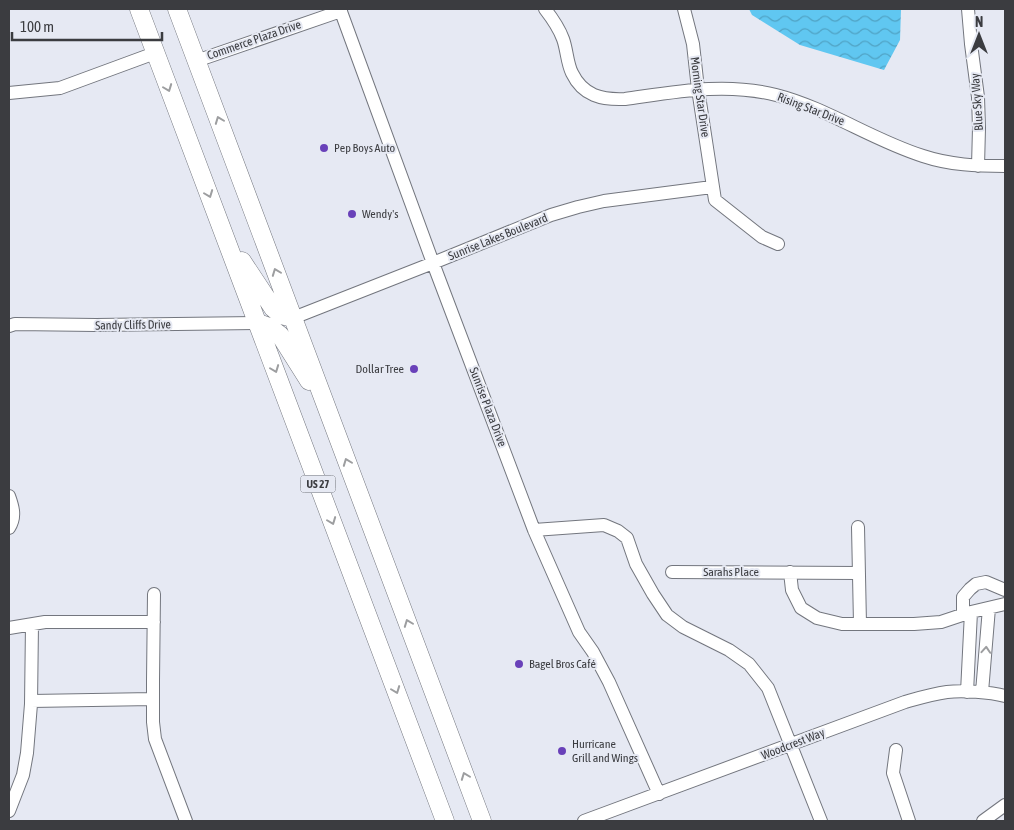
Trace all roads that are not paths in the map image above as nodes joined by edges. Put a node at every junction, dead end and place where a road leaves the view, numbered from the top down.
1 (139, 9) edge
2 (177, 9) edge
3 (545, 9) edge
4 (684, 9) edge
5 (968, 9) edge
6 (341, 10) edge
7 (155, 52) junction
8 (196, 61) junction
9 (698, 89) junction
10 (9, 93) edge
11 (978, 166) junction
12 (1005, 166) edge
13 (712, 187) junction
14 (222, 230) junction
15 (778, 244) dead end
16 (433, 263) junction
17 (293, 318) junction
18 (258, 324) junction
19 (9, 326) edge
20 (329, 413) junction
21 (9, 496) edge
22 (858, 527) dead end
23 (9, 528) edge
24 (534, 530) junction
25 (672, 572) dead end
26 (790, 572) junction
27 (859, 572) junction
28 (1005, 590) edge
29 (154, 594) dead end
30 (1005, 604) edge
31 (989, 608) junction
32 (967, 614) junction
33 (154, 622) junction
34 (32, 624) junction
35 (860, 624) junction
36 (9, 628) edge
37 (967, 692) junction
38 (982, 692) junction
39 (1005, 696) edge
40 (153, 699) junction
41 (31, 701) junction
42 (792, 745) junction
43 (896, 750) dead end
44 (659, 794) junction
45 (1005, 805) edge
46 (9, 811) edge
47 (186, 821) edge
48 (445, 821) edge
49 (482, 821) edge
50 (584, 821) edge
51 (821, 821) edge
52 (909, 821) edge
53 (983, 821) edge

1 - 7 highway, US 27
2 - 8 highway, US 27
3 - 9 street, Rising Star Drive
4 - 9 street, Morning Star Drive
5 - 11 street, Blue Sky Way
6 - 8 street, Commerce Plaza Drive
6 - 16 street, Sunrise Plaza Drive
7 - 10 street
7 -> 14 highway, US 27
17 -> 8 highway, US 27
9 - 11 street, Rising Star Drive
9 - 13 street, Morning Star Drive
11 - 12 street, Rising Star Drive
13 - 15 street
13 - 16 street, Sunrise Lakes Boulevard
14 - 17 highway
14 - 18 highway, US 27
16 - 17 street, Sunrise Lakes Boulevard
16 - 24 street, Sunrise Plaza Drive
17 - 20 highway, US 27
18 - 19 street, Sandy Cliffs Drive
18 - 20 highway
18 -> 48 highway, US 27
49 -> 20 highway, US 27
21 - 23 street
22 - 27 street
24 - 42 street
24 - 44 street, Sunrise Plaza Drive
25 - 26 street, Sarahs Place
26 - 27 street, Sarahs Place
26 - 35 street
27 - 35 street
28 - 32 street
29 - 33 street
30 - 31 street
31 - 32 street
38 -> 31 street
32 - 35 street
32 - 37 street
33 - 34 street
33 - 40 street
34 - 36 street
34 - 41 street
37 - 38 street, Woodcrest Way
37 - 42 street, Woodcrest Way
38 - 39 street, Woodcrest Way
40 - 41 street
40 - 47 street
41 - 46 street
42 - 44 street, Woodcrest Way
42 - 51 street
43 - 52 street
44 - 50 street, Woodcrest Way
45 - 53 street

